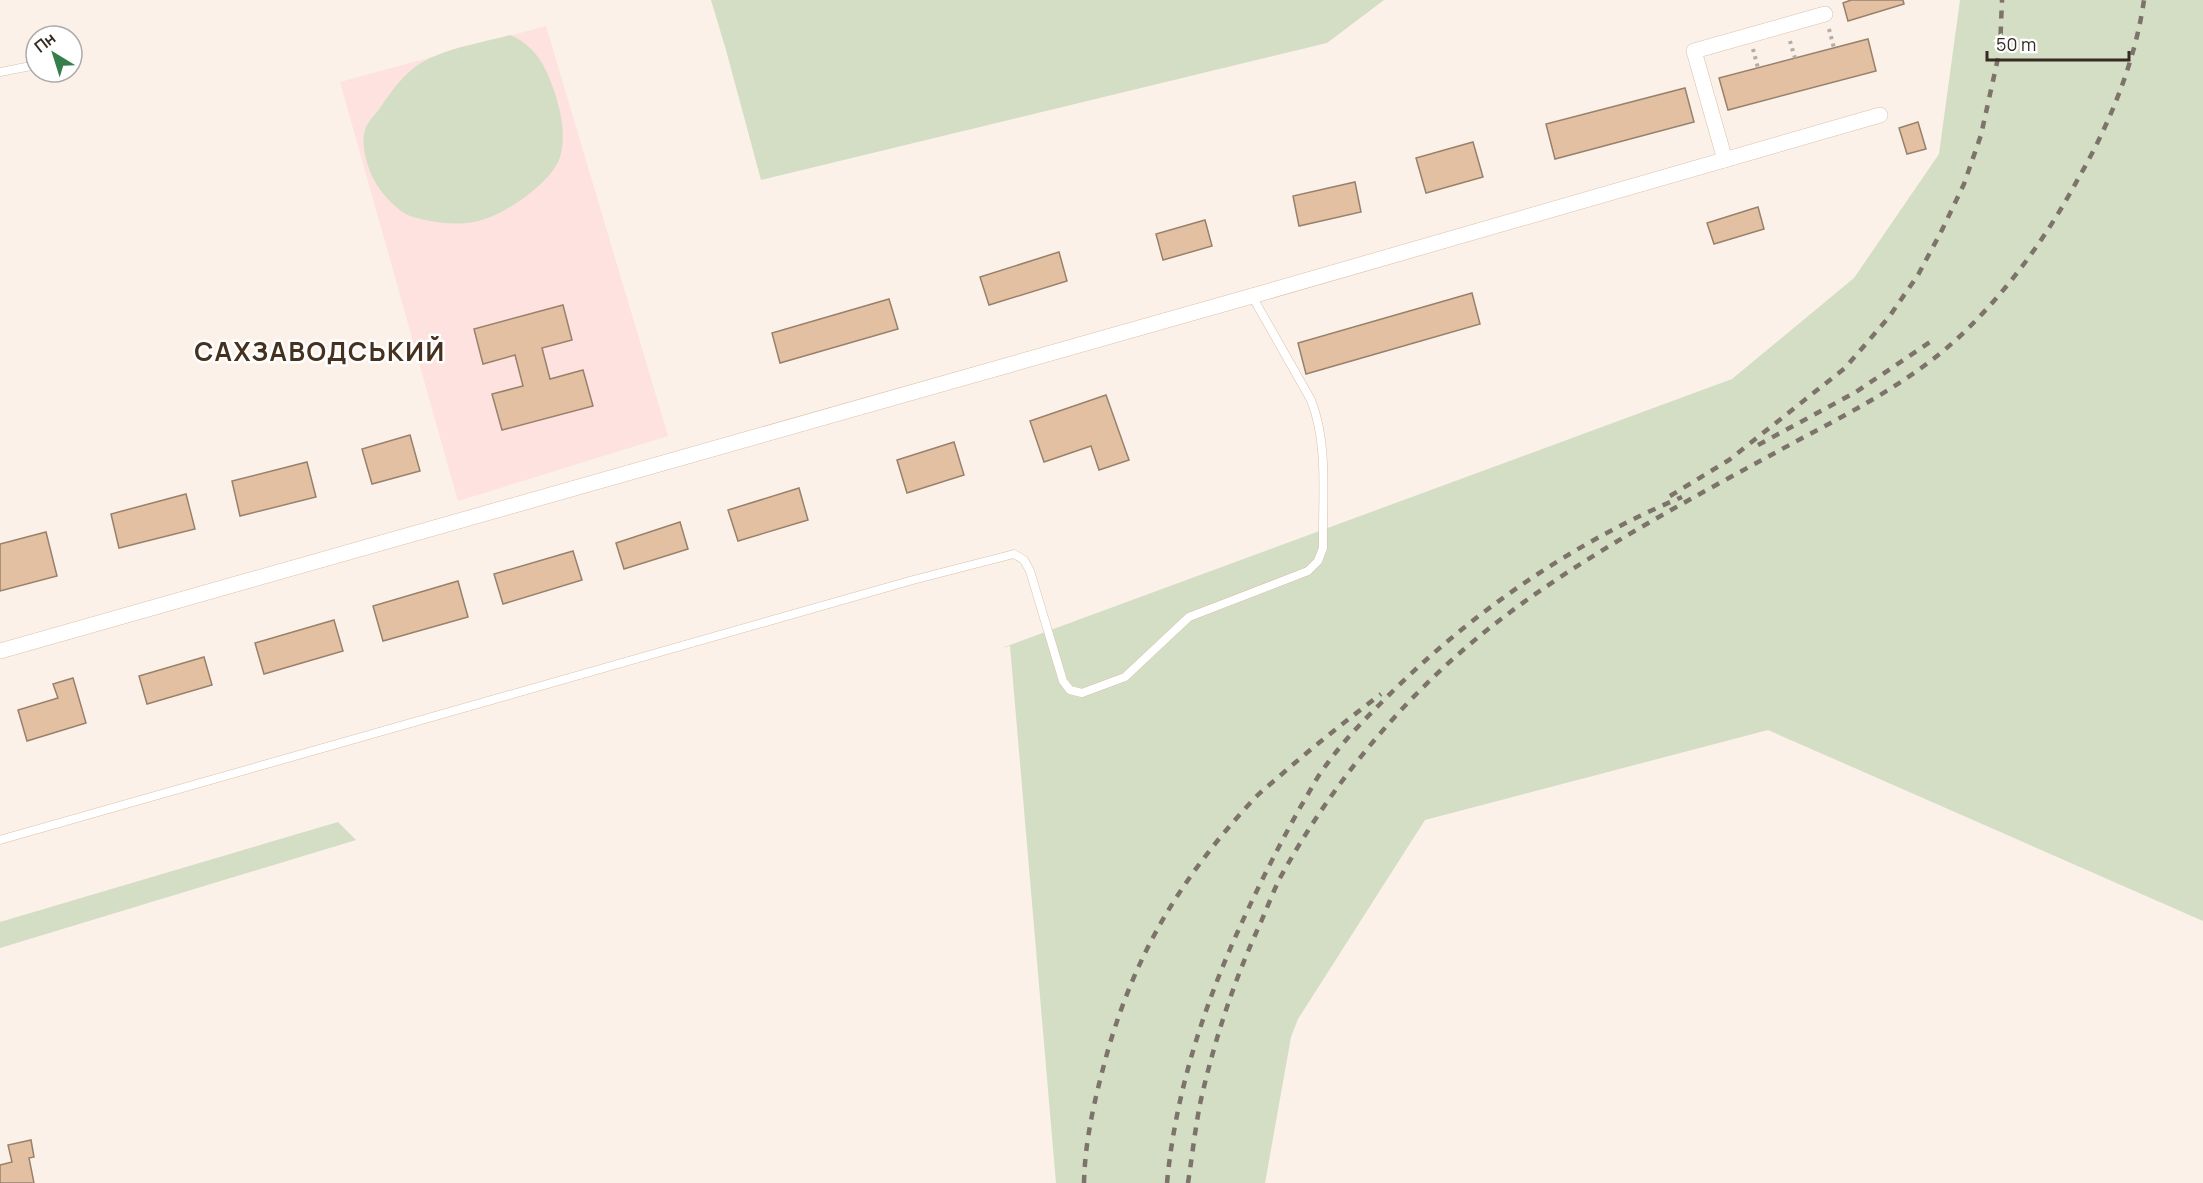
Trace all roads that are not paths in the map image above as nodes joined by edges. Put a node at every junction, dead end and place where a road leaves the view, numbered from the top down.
1 (1825, 14) dead end
2 (24, 67) edge
3 (0, 72) edge
4 (1880, 115) dead end
5 (1725, 160) junction
6 (1252, 296) junction
7 (0, 651) edge
8 (0, 840) edge

1 - 5 street
2 - 3 lane
4 - 5 street
5 - 6 street
6 - 7 street
6 - 8 lane

